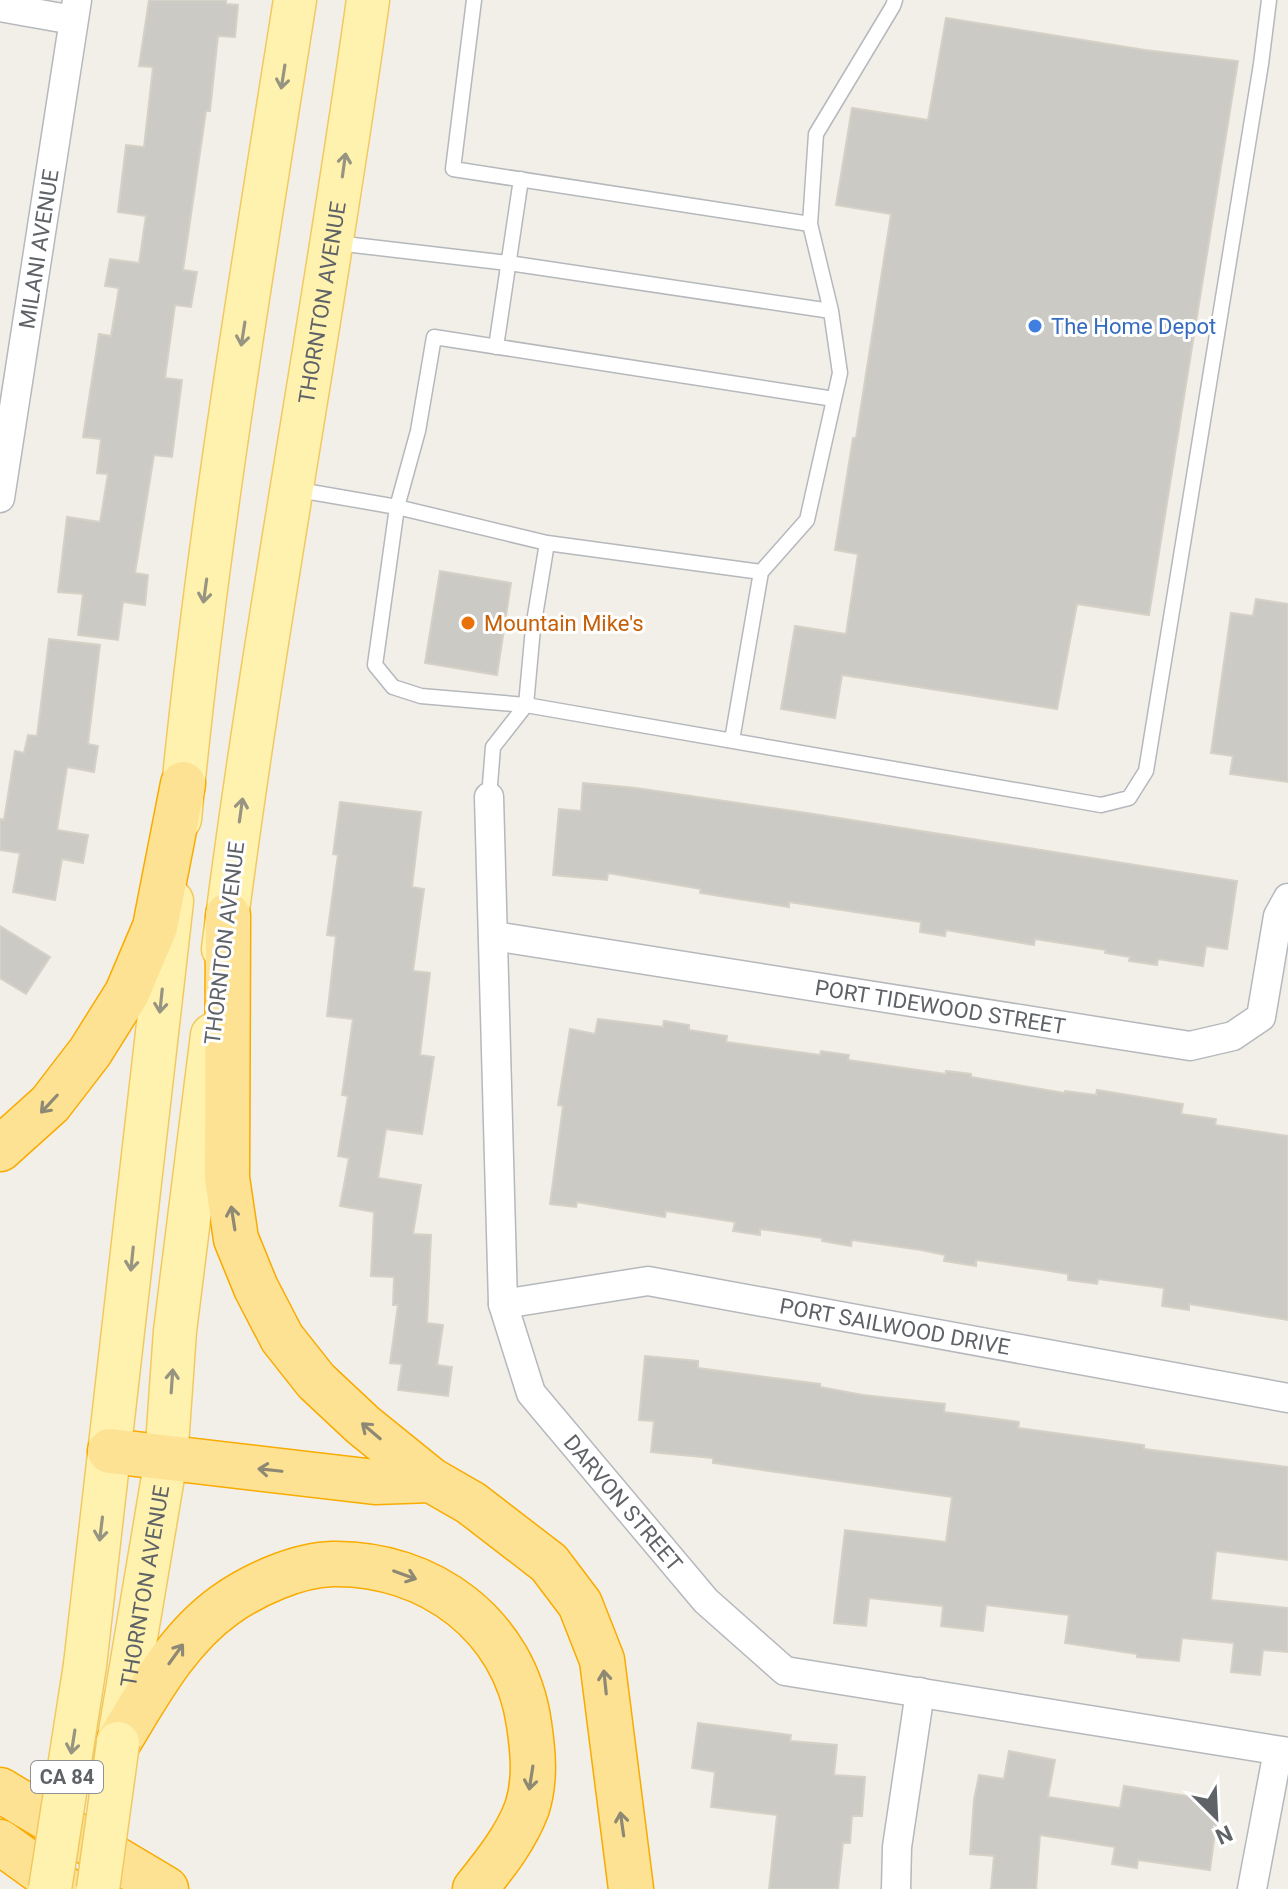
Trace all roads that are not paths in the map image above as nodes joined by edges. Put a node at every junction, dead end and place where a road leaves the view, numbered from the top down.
1 (295, 0) edge
2 (368, 0) edge
3 (474, 0) edge
4 (895, 0) edge
5 (1269, 0) edge
6 (0, 7) edge
7 (75, 10) edge
8 (521, 179) junction
9 (810, 224) junction
10 (332, 242) junction
11 (508, 263) junction
12 (831, 311) junction
13 (496, 347) junction
14 (10, 359) edge
15 (834, 399) junction
16 (291, 488) junction
17 (0, 498) edge
18 (397, 507) junction
19 (547, 543) junction
20 (761, 572) junction
21 (526, 705) junction
22 (732, 740) junction
23 (183, 784) junction
24 (489, 797) joint
25 (1288, 898) edge
26 (228, 915) junction
27 (494, 936) junction
28 (0, 1149) edge
29 (503, 1304) junction
30 (1288, 1398) edge
31 (110, 1451) junction
32 (166, 1459) junction
33 (431, 1480) junction
34 (920, 1692) junction
35 (118, 1743) junction
36 (1283, 1752) edge
37 (0, 1790) edge
38 (0, 1842) edge
39 (50, 1889) edge
40 (65, 1889) edge
41 (98, 1889) edge
42 (166, 1889) edge
43 (475, 1889) edge
44 (631, 1889) edge
45 (896, 1889) edge
46 (1252, 1889) edge

1 -> 23 main road
10 -> 2 main road, THORNTON AVENUE
3 - 8 lane
4 - 9 lane
5 - 22 lane
6 - 7 street
7 - 14 street, MILANI AVENUE
8 - 9 lane
8 - 11 lane
9 - 12 lane
10 - 11 lane
10 - 16 main road, THORNTON AVENUE
11 - 12 lane
11 - 13 lane
12 - 15 lane
13 - 15 lane
13 - 18 lane
14 - 17 street, MILANI AVENUE
15 - 20 lane
16 - 18 lane
26 -> 16 main road, THORNTON AVENUE
18 - 19 lane
18 - 21 lane
19 - 20 lane
19 - 21 lane
20 - 22 lane
21 - 22 lane
21 - 24 lane
23 -> 28 highway
23 -> 31 main road
24 - 27 street, DARVON STREET
25 - 27 street, PORT TIDEWOOD STREET
32 -> 26 main road, THORNTON AVENUE
33 -> 26 highway
27 - 29 street, DARVON STREET
29 - 30 street, PORT SAILWOOD DRIVE
29 - 34 street, DARVON STREET
31 - 32 highway
31 -> 39 main road, CA 84, bridge
33 -> 32 highway
32 - 35 main road, THORNTON AVENUE
44 -> 33 highway
34 - 36 street, DARVON STREET
34 - 45 street
35 - 41 main road, THORNTON AVENUE, bridge
35 -> 43 highway
36 - 46 street
37 - 42 highway
38 - 40 highway

